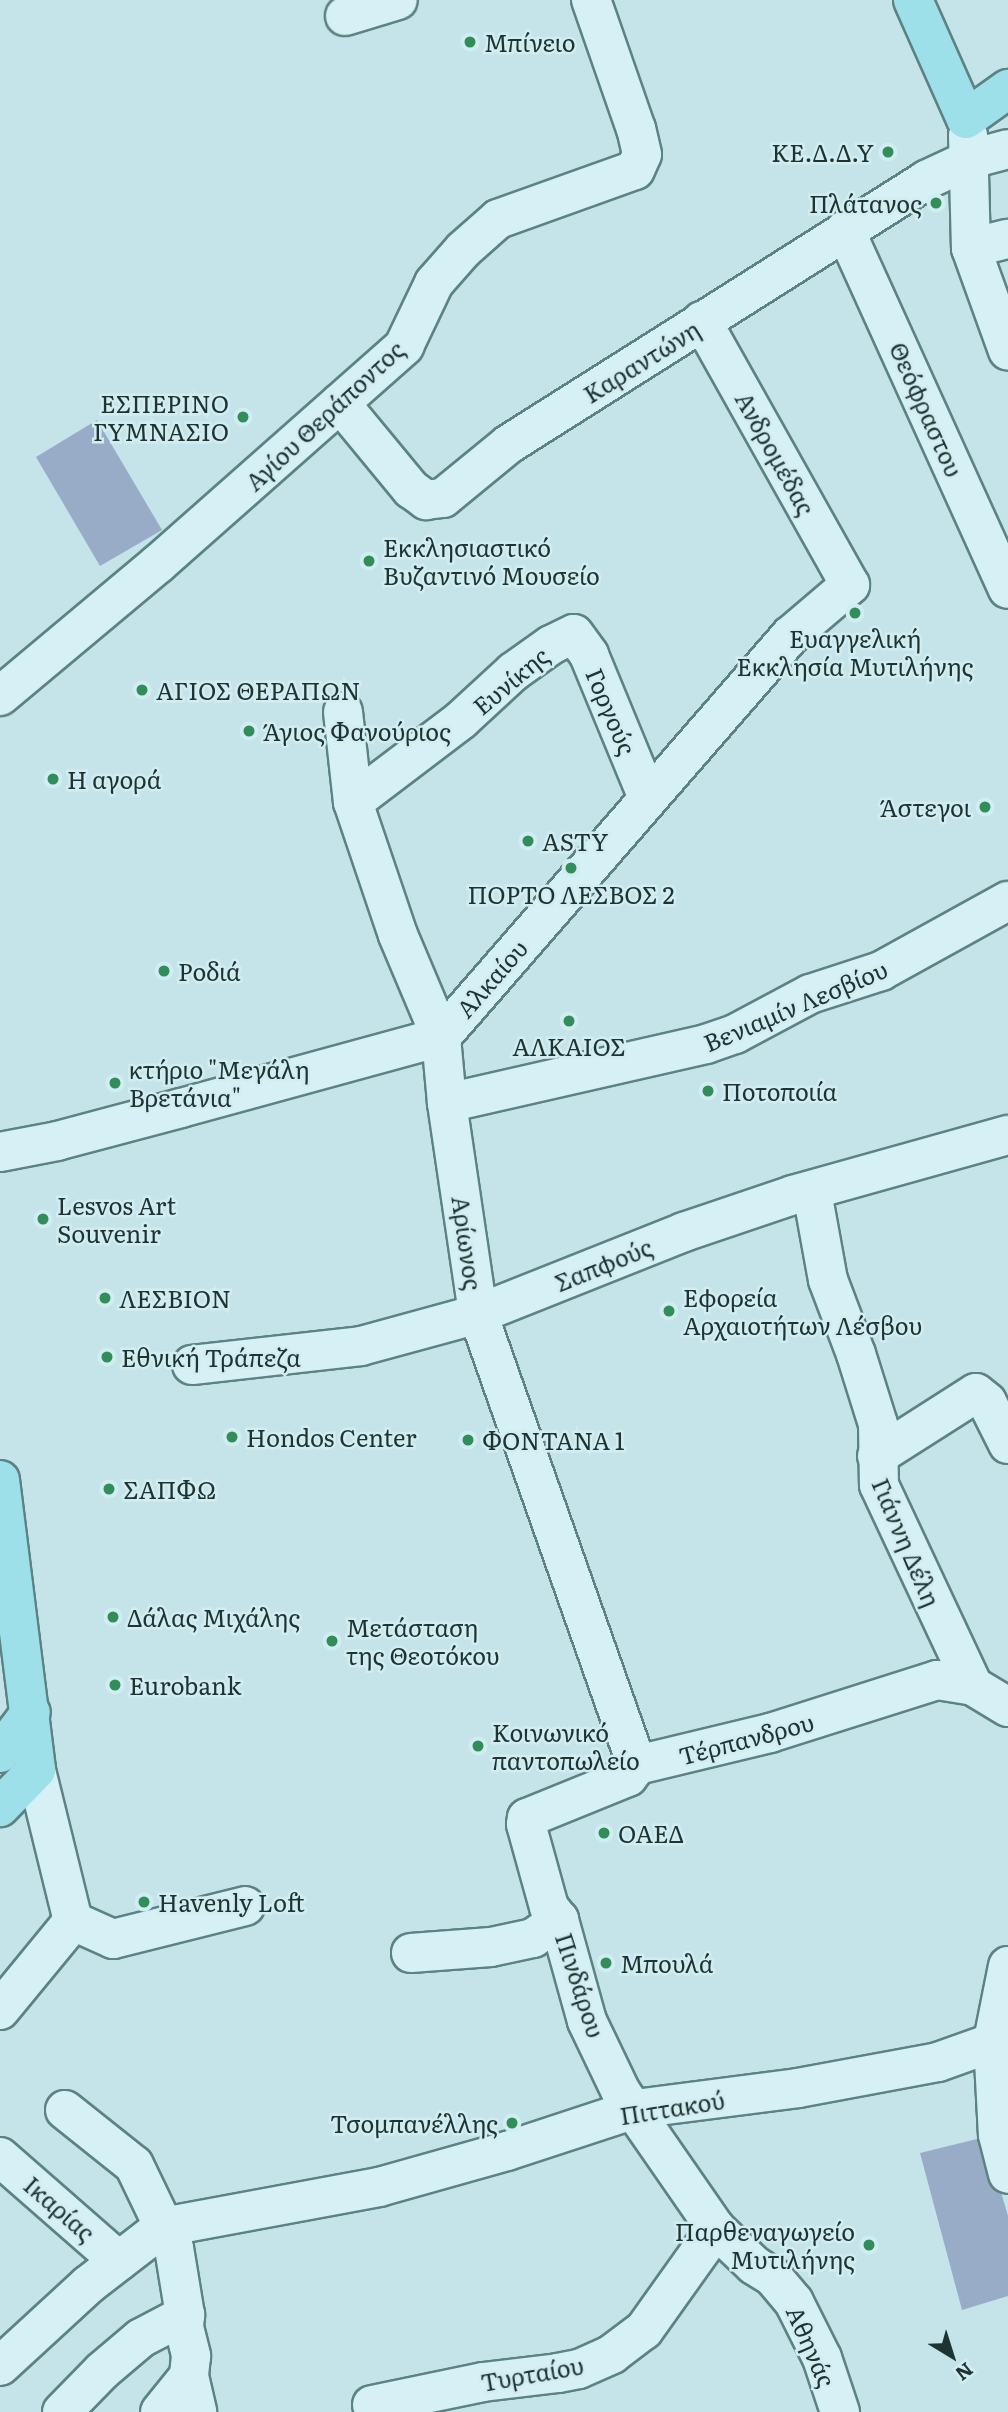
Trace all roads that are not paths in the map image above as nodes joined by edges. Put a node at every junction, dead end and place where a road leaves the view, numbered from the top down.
1 (398, 0) edge
2 (591, 0) edge
3 (913, 0) edge
4 (345, 16) dead end
5 (1008, 89) edge
6 (966, 119) junction
7 (1008, 149) edge
8 (971, 159) junction
9 (845, 230) junction
10 (1008, 239) edge
11 (971, 248) junction
12 (702, 321) junction
13 (1008, 351) edge
14 (341, 404) junction
15 (850, 585) joint
16 (1008, 589) edge
17 (568, 636) joint
18 (0, 696) edge
19 (343, 712) dead end
20 (648, 797) junction
21 (353, 802) junction
22 (1008, 901) edge
23 (441, 1037) junction
24 (447, 1103) junction
25 (1008, 1135) edge
26 (0, 1152) edge
27 (812, 1192) junction
28 (478, 1314) junction
29 (192, 1365) dead end
30 (1008, 1444) edge
31 (877, 1456) junction
32 (0, 1480) edge
33 (973, 1686) junction
34 (1008, 1707) edge
35 (31, 1712) junction
36 (0, 1753) edge
37 (637, 1765) junction
38 (36, 1770) junction
39 (0, 1807) edge
40 (527, 1818) joint
41 (245, 1906) dead end
42 (559, 1920) junction
43 (72, 1921) junction
44 (411, 1953) dead end
45 (1008, 1966) edge
46 (0, 2010) edge
47 (1001, 2039) edge
48 (635, 2109) junction
49 (65, 2110) dead end
50 (0, 2157) edge
51 (1008, 2174) edge
52 (163, 2227) junction
53 (716, 2230) junction
54 (119, 2261) junction
55 (185, 2315) junction
56 (0, 2366) edge
57 (193, 2394) edge
58 (372, 2405) dead end
59 (62, 2412) edge
60 (160, 2412) edge
61 (840, 2412) edge

1 - 4 street
2 - 14 street, Αγίου Θεράποντος
3 - 6 main road
5 - 6 main road
6 - 8 street
7 - 8 street, Καραντώνη
8 - 9 street, Καραντώνη
8 - 11 street
9 - 12 street, Καραντώνη
9 - 16 street, Θεόφραστου
10 - 11 street
11 - 13 street
12 - 14 street, Καραντώνη
12 - 15 street, Ανδρομέδας
14 - 18 street, Αγίου Θεράποντος
15 - 20 street, Αλκαίου
17 - 20 street, Γοργούς
17 - 21 street, Ευνίκης
19 - 21 street, Αρίωνος
20 - 23 street, Αλκαίου
21 - 23 street, Αρίωνος
22 - 24 street, Βενιαμίν Λεσβίου
23 - 24 street, Αρίωνος
23 - 26 street, Αλκαίου
24 - 28 street, Αρίωνος
25 - 27 street, Σαπφούς
27 - 28 street, Σαπφούς
27 - 31 street, Γιάννη Δέλη
28 - 29 street, Σαπφούς
28 - 37 street, Αρίωνος
30 - 31 street
31 - 33 street, Γιάννη Δέλη
32 - 35 main road
33 - 34 street
33 - 37 street, Τέρπανδρου
35 - 36 main road
35 - 38 main road
37 - 40 street, Τέρπανδρου
38 - 39 main road
38 - 43 street
40 - 42 street, Πινδάρου
41 - 43 street
42 - 44 street
42 - 48 street, Πινδάρου
43 - 46 street
45 - 47 street
47 - 48 street, Πιττακού
47 - 51 street
48 - 52 street, Πιττακού
48 - 53 street, Πινδάρου
49 - 52 street
50 - 54 street, Ικαρίας
52 - 54 street
52 - 55 street
53 - 58 street, Τυρταίου
53 - 61 street, Αθηνάς
54 - 56 street
55 - 57 street
55 - 59 street
57 - 60 street

